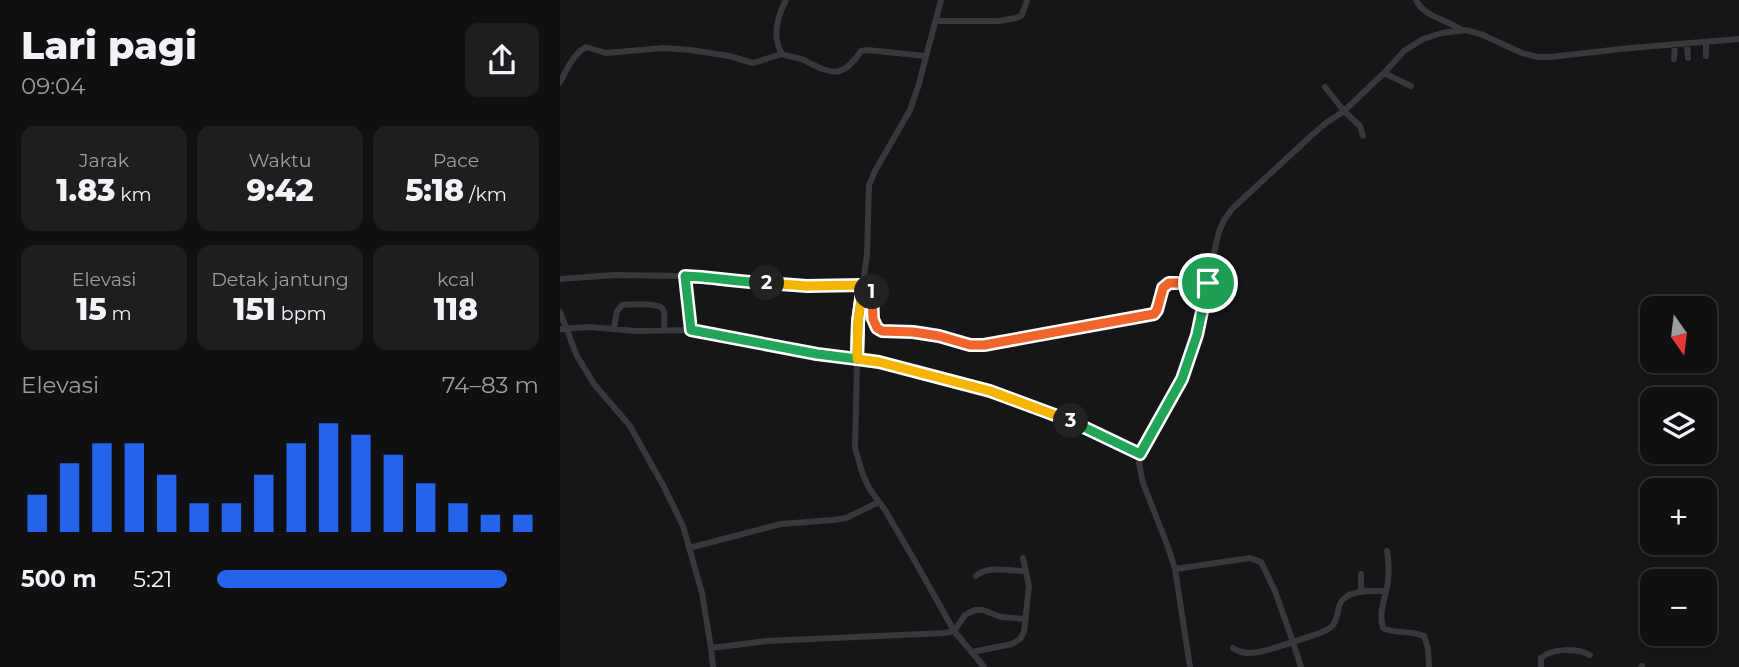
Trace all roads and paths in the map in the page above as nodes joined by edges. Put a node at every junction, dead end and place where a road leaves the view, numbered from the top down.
1 (786, 0) edge
2 (941, 0) edge
3 (1027, 0) edge
4 (1416, 0) edge
5 (936, 21) junction
6 (1460, 30) junction
7 (1739, 39) edge
8 (1706, 43) junction
9 (1687, 44) junction
10 (1675, 45) junction
11 (782, 54) junction
12 (926, 56) junction
13 (1706, 56) dead end
14 (1688, 58) dead end
15 (1674, 59) dead end
16 (1384, 74) junction
17 (560, 82) edge
18 (1411, 86) dead end
19 (1325, 87) dead end
20 (1344, 111) junction
21 (1363, 135) dead end
22 (685, 276) junction
23 (560, 279) edge
24 (1208, 283) junction
25 (863, 285) junction
26 (560, 312) edge
27 (614, 328) junction
28 (563, 329) edge
29 (664, 330) junction
30 (691, 330) junction
31 (857, 359) junction
32 (1140, 454) junction
33 (879, 502) junction
34 (689, 548) junction
35 (1387, 551) dead end
36 (1023, 558) dead end
37 (1175, 569) junction
38 (1026, 571) junction
39 (1361, 574) dead end
40 (976, 576) dead end
41 (1386, 591) junction
42 (1361, 592) junction
43 (1026, 619) junction
44 (954, 631) junction
45 (1293, 642) junction
46 (711, 648) junction
47 (1233, 648) dead end
48 (972, 652) junction
49 (1590, 655) dead end
50 (713, 667) edge
51 (984, 667) edge
52 (1190, 667) edge
53 (1301, 667) edge
54 (1429, 667) edge
55 (1541, 667) edge

1 - 11 street
2 - 5 street
3 - 5 street
4 - 6 street
5 - 12 street
6 - 10 street
6 - 16 street
7 - 8 street
8 - 9 street
8 - 13 street
9 - 10 street
9 - 14 street
10 - 15 street
11 - 12 street
11 - 17 street
12 - 25 street
16 - 18 street
16 - 20 street
19 - 20 street
20 - 21 street
20 - 24 street
22 - 23 street
22 - 25 street
22 - 30 street
24 - 25 street
24 - 32 street
25 - 31 street
26 - 28 street
27 - 28 street
27 - 29 street
27 - 29 street
28 - 34 street
29 - 30 street
30 - 31 street
31 - 32 street
31 - 33 street
32 - 37 street
33 - 34 street
33 - 44 street
34 - 46 street
35 - 41 street
36 - 38 street
37 - 45 street
37 - 52 street
38 - 40 street
38 - 43 street
39 - 42 street
41 - 42 street
41 - 54 street
42 - 45 street
43 - 44 street
43 - 48 street
44 - 46 street
44 - 48 street
45 - 47 street
45 - 53 street
46 - 50 street
48 - 51 street
49 - 55 street

